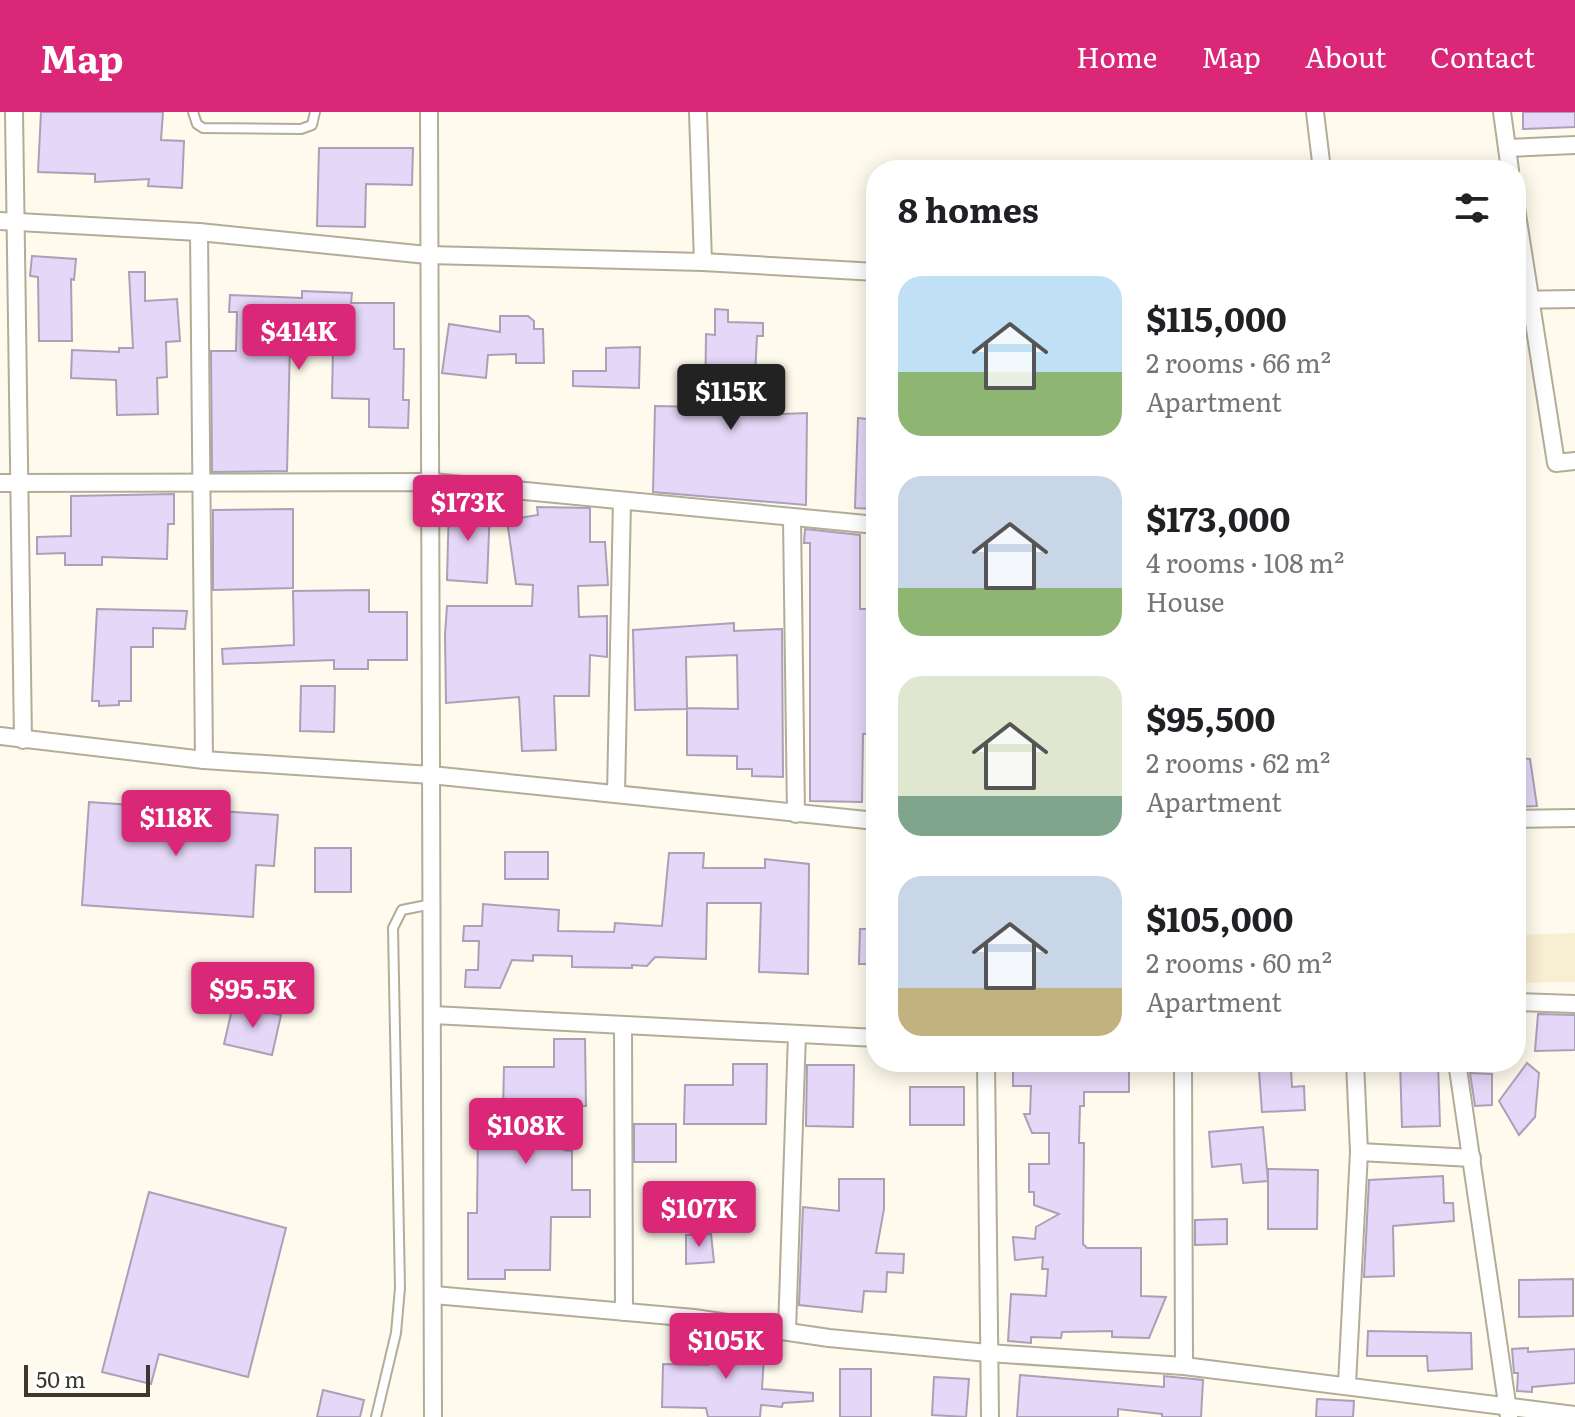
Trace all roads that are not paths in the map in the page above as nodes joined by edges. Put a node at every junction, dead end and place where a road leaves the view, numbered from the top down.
1 (14, 112) edge
2 (193, 112) edge
3 (315, 112) edge
4 (429, 112) edge
5 (698, 112) edge
6 (1315, 112) edge
7 (1502, 112) edge
8 (1575, 145) edge
9 (1507, 148) junction
10 (1321, 160) edge
11 (1509, 160) edge
12 (8, 221) edge
13 (199, 232) junction
14 (427, 255) junction
15 (703, 262) junction
16 (866, 271) edge
17 (1575, 299) edge
18 (1526, 300) edge
19 (1526, 315) edge
20 (1575, 461) edge
21 (21, 482) junction
22 (432, 482) junction
23 (0, 483) edge
24 (202, 485) junction
25 (622, 501) junction
26 (792, 519) junction
27 (866, 524) edge
28 (0, 736) edge
29 (23, 740) junction
30 (204, 760) junction
31 (431, 775) junction
32 (616, 794) junction
33 (796, 814) junction
34 (1575, 818) edge
35 (1526, 819) edge
36 (866, 820) edge
37 (432, 904) junction
38 (1526, 1002) edge
39 (1575, 1004) edge
40 (433, 1015) junction
41 (623, 1025) junction
42 (797, 1034) junction
43 (866, 1037) edge
44 (986, 1072) edge
45 (1183, 1072) edge
46 (1355, 1072) edge
47 (1459, 1072) edge
48 (1359, 1152) junction
49 (1472, 1158) junction
50 (434, 1295) junction
51 (624, 1312) junction
52 (787, 1331) junction
53 (988, 1353) junction
54 (1184, 1366) junction
55 (1347, 1384) junction
56 (1508, 1411) edge
57 (1575, 1415) edge
58 (376, 1417) edge
59 (433, 1417) edge
60 (990, 1417) edge

1 - 12 street
2 - 3 lane
4 - 14 street
5 - 15 street
6 - 10 street
7 - 9 street
8 - 9 street
9 - 11 street
12 - 13 street
12 - 21 street
13 - 14 street
13 - 24 street
14 - 15 street
14 - 22 street
15 - 16 street
17 - 18 street
19 - 20 street
21 - 23 street
21 - 24 street
21 - 29 street
22 - 24 street
22 - 25 street
22 - 31 street
24 - 30 street
25 - 26 street
25 - 32 street
26 - 27 street
26 - 33 street
28 - 29 street
29 - 30 street
30 - 31 street
31 - 32 street
31 - 37 street
32 - 33 street
33 - 36 street
34 - 35 street
37 - 40 street
37 - 58 lane
38 - 39 street
40 - 41 street
40 - 50 street
41 - 42 street
41 - 51 street
42 - 43 street
42 - 52 street
44 - 53 street
45 - 54 street
46 - 48 street
47 - 49 street
48 - 49 street
48 - 55 street
49 - 56 street
50 - 51 street
50 - 59 street
51 - 52 street
52 - 53 street
53 - 54 street
53 - 60 street
54 - 55 street
55 - 56 street
56 - 57 street

